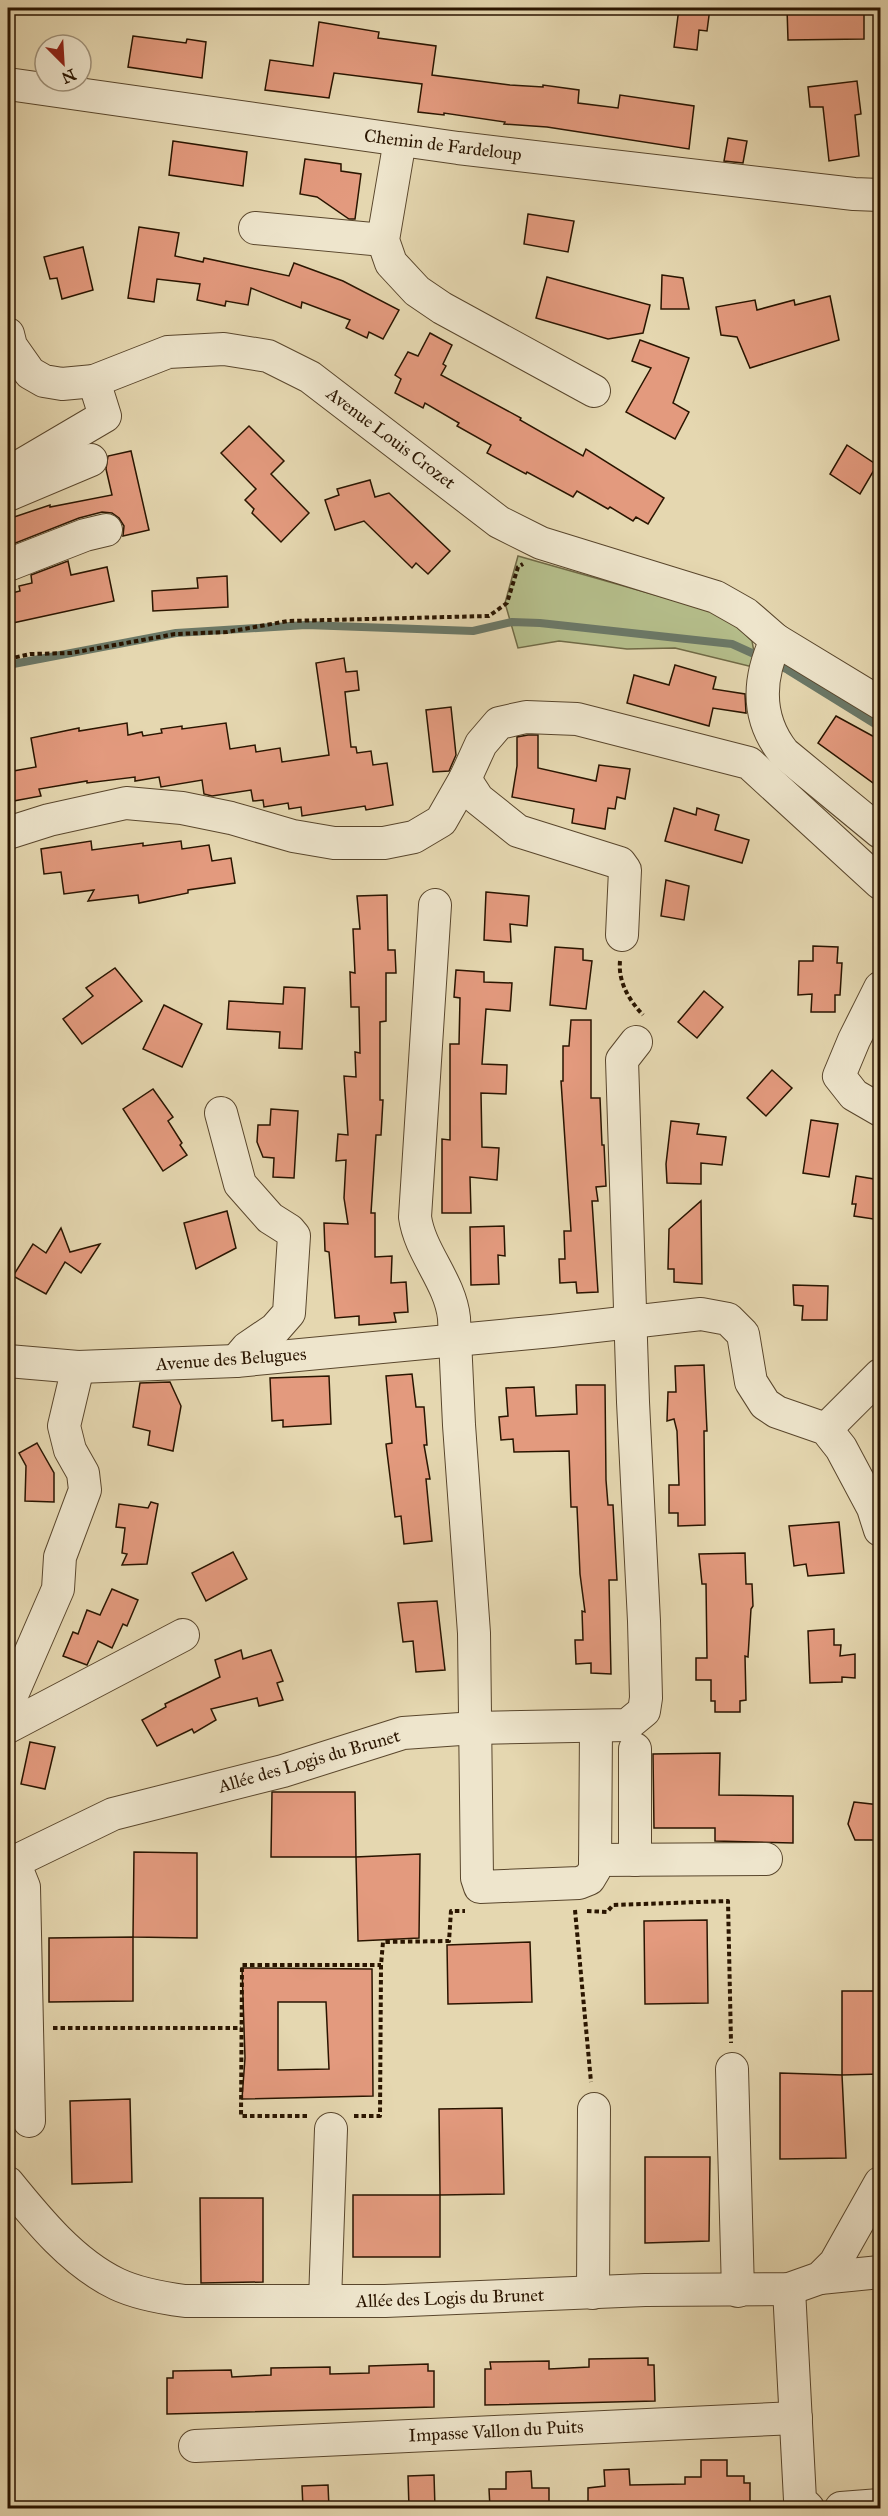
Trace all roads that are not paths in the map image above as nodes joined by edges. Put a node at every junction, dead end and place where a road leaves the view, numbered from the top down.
1 (8, 84) edge
2 (400, 140) junction
3 (880, 195) edge
4 (255, 228) dead end
5 (383, 240) junction
6 (8, 334) edge
7 (94, 381) junction
8 (594, 391) dead end
9 (91, 460) dead end
10 (8, 473) edge
11 (8, 495) edge
12 (106, 530) dead end
13 (8, 565) edge
14 (771, 656) junction
15 (880, 703) edge
16 (775, 741) junction
17 (749, 763) junction
18 (465, 779) junction
19 (880, 832) edge
20 (8, 833) edge
21 (880, 883) edge
22 (435, 905) dead end
23 (622, 935) road end
24 (880, 988) edge
25 (641, 1030) road end
26 (880, 1110) edge
27 (221, 1113) dead end
28 (632, 1320) junction
29 (454, 1341) junction
30 (8, 1361) edge
31 (236, 1361) junction
32 (78, 1367) junction
33 (880, 1375) edge
34 (826, 1429) junction
35 (880, 1530) edge
36 (183, 1635) dead end
37 (8, 1704) edge
38 (8, 1726) edge
39 (596, 1727) junction
40 (475, 1728) junction
41 (631, 1737) junction
42 (766, 1859) dead end
43 (596, 1860) junction
44 (635, 1860) junction
45 (11, 1865) edge
46 (732, 2070) road end
47 (594, 2109) road end
48 (330, 2120) road end
49 (29, 2121) dead end
50 (8, 2183) edge
51 (880, 2183) edge
52 (880, 2272) edge
53 (820, 2278) junction
54 (789, 2289) junction
55 (738, 2290) junction
56 (593, 2293) junction
57 (324, 2301) junction
58 (796, 2418) junction
59 (195, 2446) dead end
60 (880, 2505) edge
61 (808, 2508) edge
62 (841, 2508) edge

1 - 2 street, Chemin de Fardeloup
2 - 3 street, Chemin de Fardeloup
2 - 5 street
4 - 5 street
5 - 8 street
6 - 7 street, Avenue Louis Crozet
7 - 10 street
7 - 14 street, Avenue Louis Crozet
9 - 11 street
12 - 13 street
14 - 15 street, Avenue Louis Crozet
14 - 16 street
16 - 17 street
16 - 19 street
17 - 18 street
17 - 21 street
18 - 20 street
18 - 23 street
22 - 29 street
24 - 26 street
25 - 28 street
27 - 31 street
28 - 29 street, Avenue des Belugues
28 - 34 street, Avenue des Belugues
28 - 41 street
29 - 31 street, Avenue des Belugues
29 - 40 street
30 - 32 street, Avenue des Belugues
31 - 32 street, Avenue des Belugues
32 - 37 street
33 - 34 street
34 - 35 street
36 - 38 street
39 - 40 street, Allée des Logis du Brunet
39 - 41 street, Allée des Logis du Brunet
39 - 43 street
40 - 43 street
40 - 45 street, Allée des Logis du Brunet
41 - 44 street
42 - 44 street
43 - 44 street
45 - 49 street
46 - 55 street
47 - 56 street
48 - 57 street
50 - 57 street, Allée des Logis du Brunet
51 - 53 street
52 - 53 street, Allée des Logis du Brunet
53 - 54 street, Allée des Logis du Brunet
54 - 55 street, Allée des Logis du Brunet
54 - 58 street
55 - 56 street, Allée des Logis du Brunet
56 - 57 street, Allée des Logis du Brunet
58 - 59 street, Impasse Vallon du Puits
58 - 61 street
60 - 62 street

